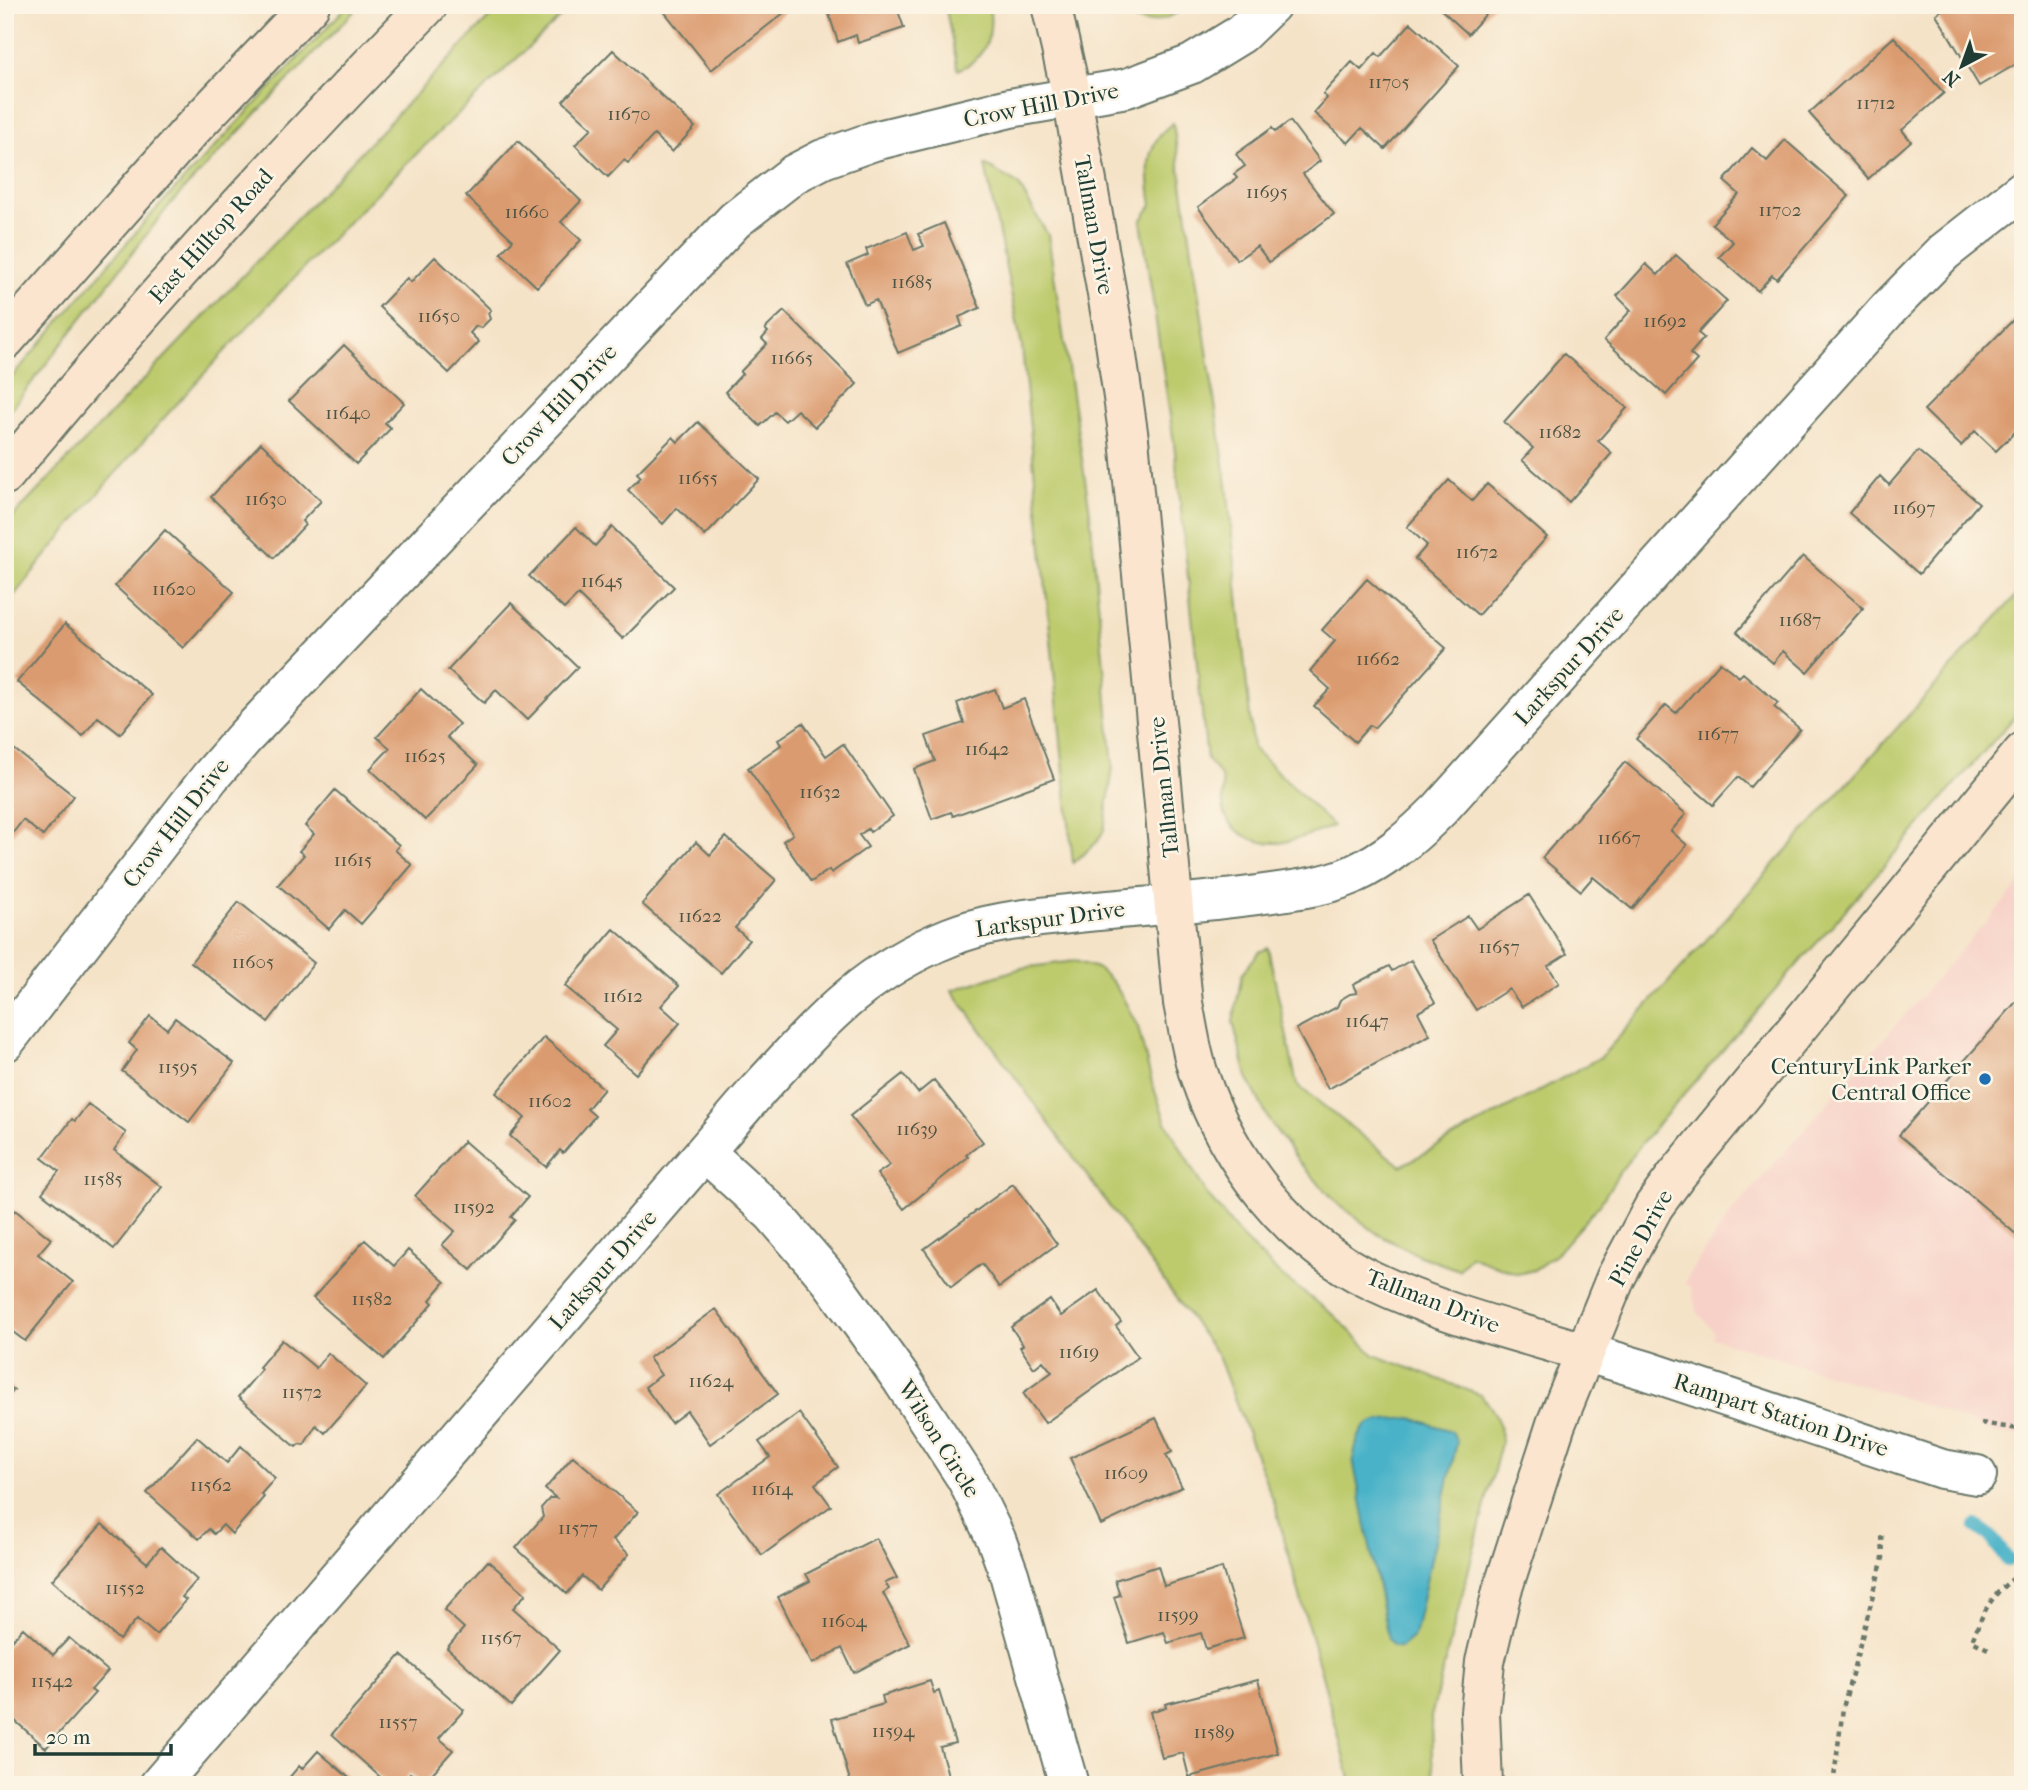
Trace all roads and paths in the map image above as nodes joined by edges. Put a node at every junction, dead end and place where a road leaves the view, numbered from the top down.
1 (310, 5) edge
2 (428, 5) edge
3 (1051, 5) edge
4 (1271, 5) edge
5 (1072, 97) junction
6 (2023, 190) edge
7 (5, 340) edge
8 (5, 475) edge
9 (2023, 752) edge
10 (1175, 904) junction
11 (5, 1042) edge
12 (705, 1152) junction
13 (1584, 1352) junction
14 (1981, 1423) dead end
15 (2023, 1428) edge
16 (1977, 1475) dead end
17 (1882, 1533) dead end
18 (2023, 1572) edge
19 (1988, 1649) dead end
20 (159, 1785) edge
21 (1069, 1785) edge
22 (1483, 1785) edge
23 (1833, 1785) edge

1 - 7 street
2 - 8 street, East Hilltop Road
3 - 5 street, Tallman Drive
4 - 5 street, Crow Hill Drive
5 - 10 street, Tallman Drive
5 - 11 street, Crow Hill Drive
6 - 10 street, Larkspur Drive
9 - 13 street, Pine Drive
10 - 12 street, Larkspur Drive
10 - 13 street, Tallman Drive
12 - 20 street, Larkspur Drive
12 - 21 street, Wilson Circle
13 - 16 street, Rampart Station Drive
13 - 22 street, Pine Drive
14 - 15 path
17 - 23 path
18 - 19 path

